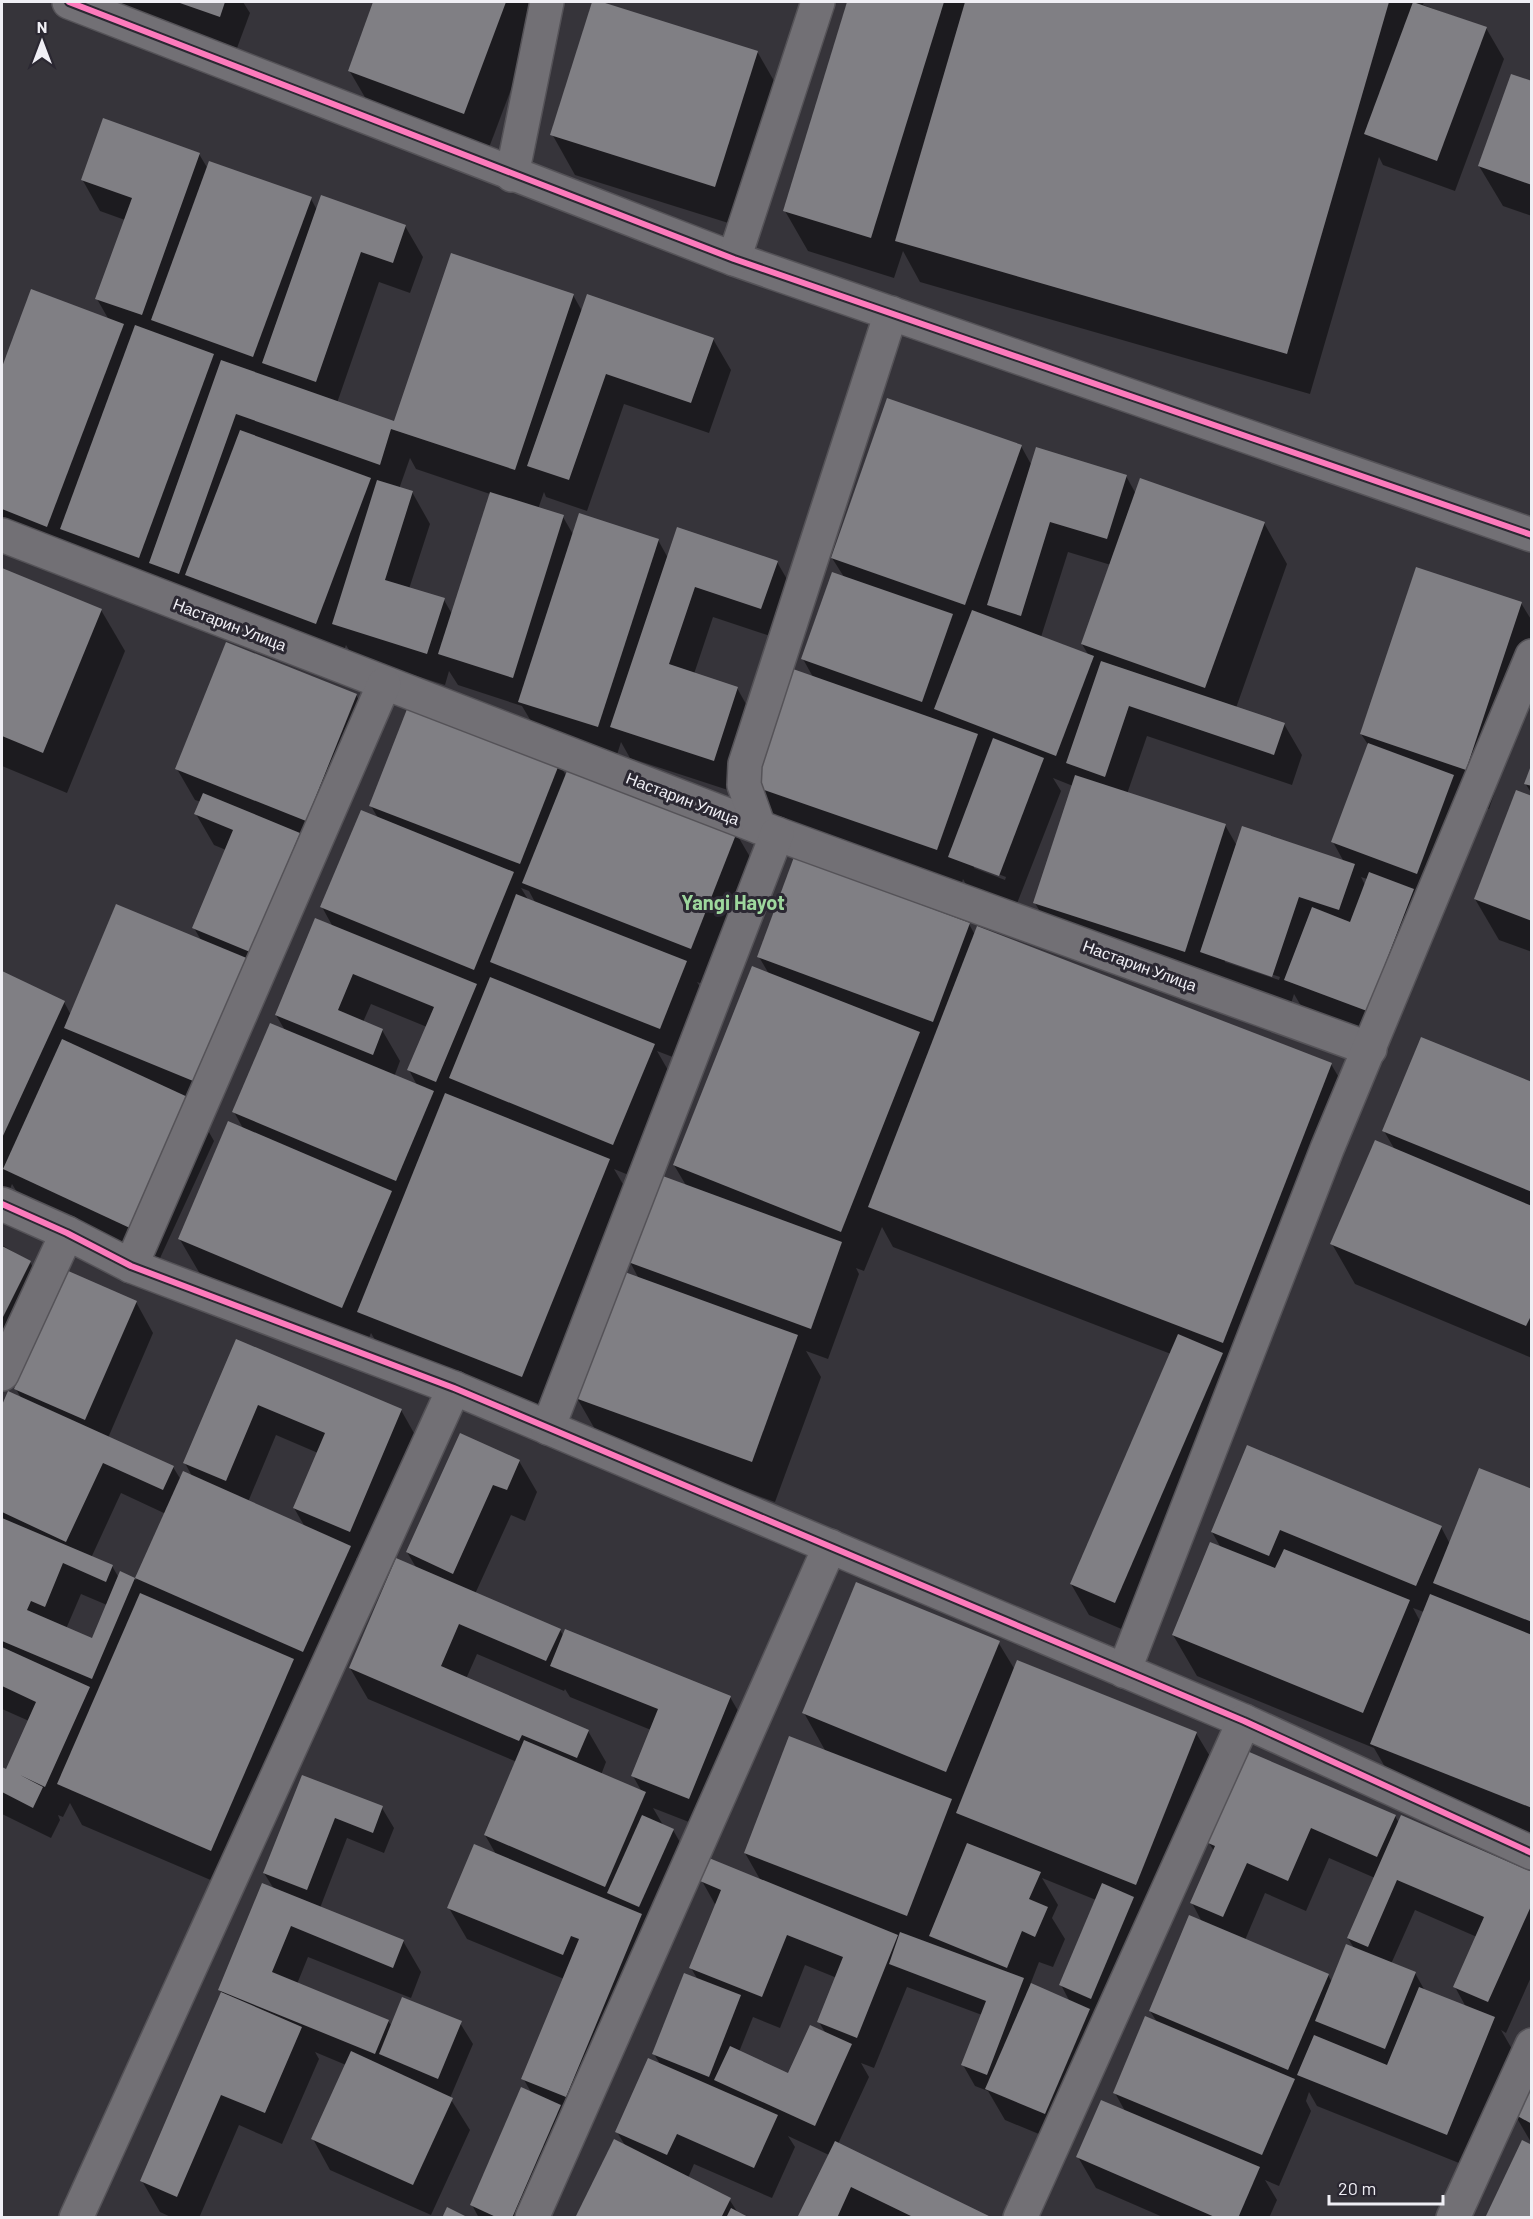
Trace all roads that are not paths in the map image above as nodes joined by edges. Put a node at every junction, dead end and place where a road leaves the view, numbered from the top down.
1 (69, 2) edge
2 (547, 2) edge
3 (818, 2) edge
4 (512, 175) junction
5 (734, 259) junction
6 (891, 313) junction
7 (1532, 535) edge
8 (2, 536) edge
9 (1532, 656) edge
10 (384, 684) junction
11 (768, 830) junction
12 (1370, 1049) junction
13 (2, 1204) edge
14 (67, 1233) junction
15 (131, 1266) junction
16 (2, 1374) edge
17 (454, 1388) junction
18 (548, 1428) junction
19 (830, 1546) junction
20 (1124, 1671) junction
21 (1244, 1721) junction
22 (1532, 1853) edge
23 (1532, 2045) edge
24 (76, 2217) edge
25 (532, 2217) edge
26 (1020, 2217) edge
27 (1453, 2217) edge

1 - 4 street
2 - 4 street
3 - 5 street
4 - 5 street
5 - 6 street
6 - 7 street
6 - 11 street
8 - 10 street, Настарин Улица
9 - 12 street
10 - 11 street, Настарин Улица
10 - 15 street
11 - 12 street, Настарин Улица
11 - 18 street
12 - 20 street
13 - 14 street
14 - 15 street
14 - 16 street
15 - 17 street
17 - 18 street
17 - 24 street
18 - 19 street
19 - 20 street
19 - 25 street
20 - 21 street
21 - 22 street
21 - 26 street
23 - 27 street

